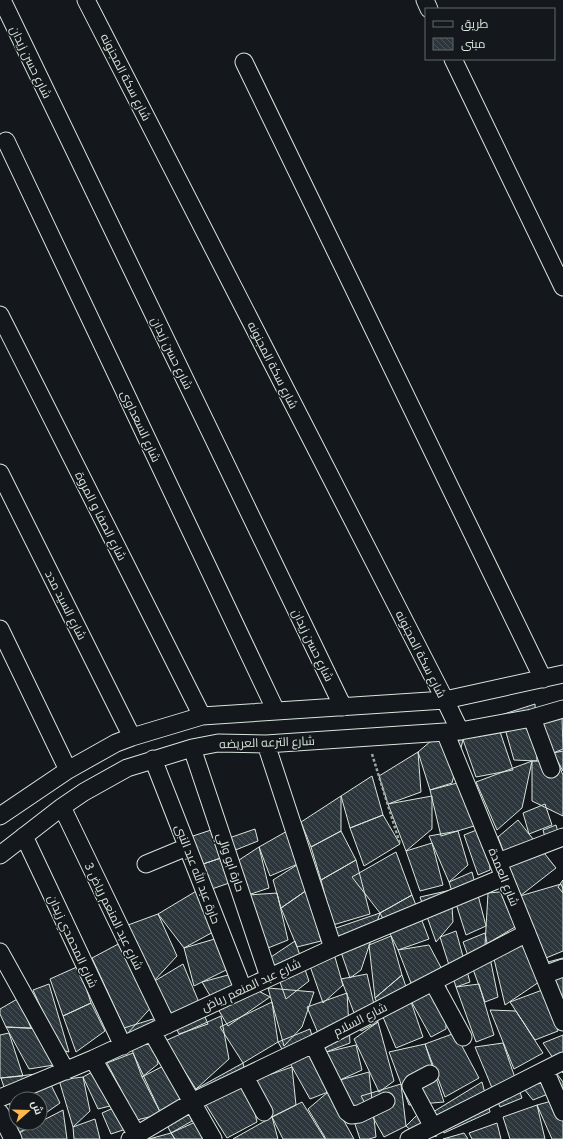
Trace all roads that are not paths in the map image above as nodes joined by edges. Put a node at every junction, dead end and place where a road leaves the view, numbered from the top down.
1 (2, 0) edge
2 (86, 0) edge
3 (454, 60) edge
4 (244, 62) dead end
5 (6, 141) dead end
6 (563, 287) edge
7 (0, 315) edge
8 (0, 473) edge
9 (0, 629) edge
10 (563, 674) edge
11 (544, 679) junction
12 (445, 700) junction
13 (343, 707) junction
14 (563, 709) edge
15 (276, 711) junction
16 (202, 716) junction
17 (532, 718) junction
18 (452, 731) junction
19 (132, 736) junction
20 (116, 744) junction
21 (266, 744) junction
22 (192, 748) junction
23 (153, 759) junction
24 (127, 768) junction
25 (551, 768) dead end
26 (68, 770) junction
27 (62, 806) junction
28 (0, 816) edge
29 (24, 836) junction
30 (563, 837) edge
31 (187, 847) junction
32 (0, 855) edge
33 (146, 864) dead end
34 (501, 870) junction
35 (527, 933) junction
36 (333, 948) junction
37 (0, 952) edge
38 (563, 968) edge
39 (544, 975) junction
40 (269, 977) junction
41 (433, 982) junction
42 (243, 989) junction
43 (563, 1022) edge
44 (167, 1025) junction
45 (152, 1032) junction
46 (463, 1037) dead end
47 (313, 1044) junction
48 (123, 1046) junction
49 (93, 1059) junction
50 (563, 1061) edge
51 (545, 1070) junction
52 (66, 1071) junction
53 (430, 1074) dead end
54 (245, 1077) junction
55 (0, 1098) edge
56 (386, 1101) dead end
57 (192, 1102) junction
58 (264, 1112) dead end
59 (563, 1112) edge
60 (0, 1113) edge
61 (433, 1127) junction
62 (136, 1138) edge
63 (13, 1139) edge
64 (213, 1139) edge
65 (409, 1139) edge

1 - 13 street, شارع حسن زيدان
2 - 12 street, شارع سكة المجنونه
3 - 6 street
4 - 11 street
5 - 15 street, شارع السعداوى
7 - 16 street, شارع الصفا و المروة
8 - 19 street, شارع السيد مدد
9 - 26 street
10 - 11 street
11 - 12 street
12 - 13 street
12 - 18 street, شارع سكة المجنونه
13 - 15 street
14 - 17 street, شارع الترعه العريضه
15 - 16 street
16 - 19 street
17 - 18 street, شارع الترعه العريضه
17 - 25 street
18 - 21 street, شارع الترعه العريضه
18 - 34 street, شارع العمدة
19 - 20 street
20 - 24 street
20 - 26 street
21 - 22 street, شارع الترعه العريضه
21 - 36 street
22 - 23 street, شارع الترعه العريضه
22 - 40 street, حارة ابو والي
23 - 24 street, شارع الترعه العريضه
23 - 31 street, حارة عبد الله عبد النبى
24 - 27 street, شارع الترعه العريضه
26 - 28 street
27 - 29 street, شارع الترعه العريضه
27 - 44 street, شارع عبد المنعم رياض 3
29 - 32 street, شارع الترعه العريضه
29 - 48 street, شارع المحمدي زيدان
30 - 34 street, شارع عبد المنعم رياض
31 - 33 street
31 - 42 street, حارة عبد الله عبد النبى
34 - 35 street, شارع العمدة
34 - 36 street, شارع عبد المنعم رياض
35 - 39 street, شارع العمدة
35 - 41 street, شارع السلام
36 - 40 street, شارع عبد المنعم رياض
37 - 52 street
38 - 39 street
39 - 43 street, شارع العمدة
40 - 42 street, شارع عبد المنعم رياض
41 - 46 street
41 - 47 street, شارع السلام
42 - 44 street, شارع عبد المنعم رياض
44 - 45 street, شارع عبد المنعم رياض
45 - 48 street, شارع عبد المنعم رياض
45 - 57 street
47 - 54 street, شارع السلام
47 - 56 street
48 - 49 street, شارع عبد المنعم رياض
49 - 52 street, شارع عبد المنعم رياض
49 - 62 street
50 - 51 street
51 - 59 street
51 - 61 street
52 - 55 street, شارع عبد المنعم رياض
53 - 61 street
54 - 57 street, شارع السلام
54 - 58 street
57 - 62 street, شارع السلام
57 - 64 street
60 - 63 street
61 - 65 street

